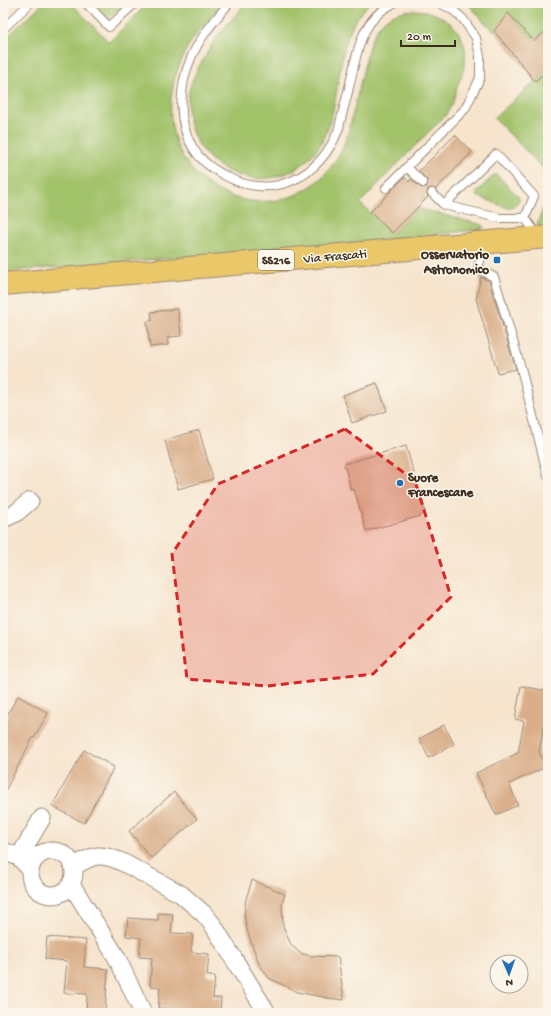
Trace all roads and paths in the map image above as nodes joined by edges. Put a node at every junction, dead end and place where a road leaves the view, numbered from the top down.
1 (30, 3) edge
2 (86, 3) edge
3 (135, 3) edge
4 (229, 3) edge
5 (394, 3) edge
6 (440, 3) edge
7 (3, 29) edge
8 (407, 167) junction
9 (423, 183) dead end
10 (386, 188) dead end
11 (432, 193) dead end
12 (444, 205) junction
13 (525, 218) junction
14 (543, 237) edge
15 (484, 242) junction
16 (3, 284) edge
17 (548, 476) edge
18 (30, 501) dead end
19 (3, 519) edge
20 (42, 818) dead end
21 (17, 859) edge
22 (72, 876) junction
23 (143, 1013) edge
24 (267, 1013) edge

1 - 7 lane
2 - 3 lane
4 - 5 lane
6 - 8 lane
8 - 9 lane
8 - 10 lane
11 - 12 lane
12 - 13 lane
12 - 13 lane
13 - 14 lane
14 - 15 main road, Via Frascati / SS216
15 - 16 main road, Via Frascati / SS216
15 - 17 lane
18 - 19 street
20 - 21 street
21 - 22 street
21 - 22 street
22 - 23 street
22 - 24 street

